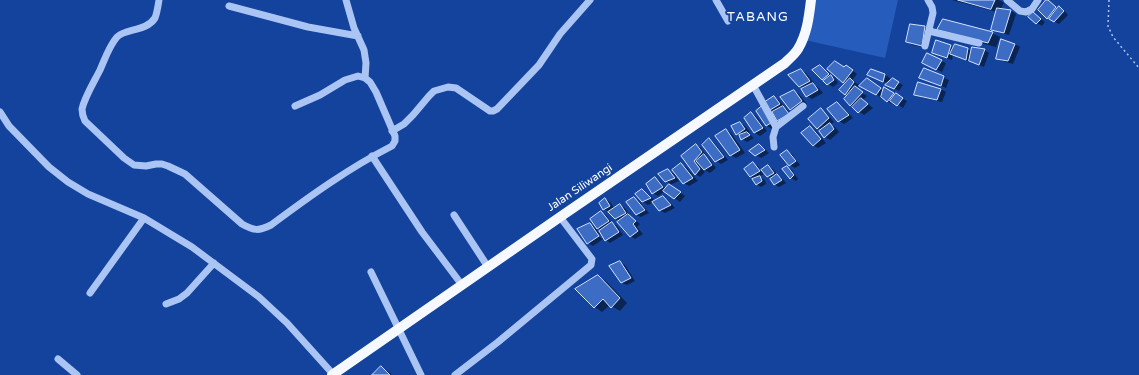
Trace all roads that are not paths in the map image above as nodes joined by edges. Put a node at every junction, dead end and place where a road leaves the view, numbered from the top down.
1 (159, 0) edge
2 (346, 0) edge
3 (590, 0) edge
4 (716, 0) edge
5 (812, 0) edge
6 (928, 0) edge
7 (1007, 0) edge
8 (1038, 0) edge
9 (229, 6) dead end
10 (728, 21) dead end
11 (929, 31) junction
12 (358, 36) junction
13 (979, 43) dead end
14 (926, 46) dead end
15 (365, 78) junction
16 (753, 85) junction
17 (295, 106) dead end
18 (803, 106) dead end
19 (0, 112) edge
20 (776, 126) junction
21 (392, 131) junction
22 (774, 147) dead end
23 (372, 156) junction
24 (454, 214) dead end
25 (560, 216) junction
26 (144, 218) junction
27 (214, 263) junction
28 (488, 267) junction
29 (371, 272) dead end
30 (462, 285) junction
31 (90, 293) dead end
32 (166, 304) dead end
33 (399, 328) junction
34 (58, 359) dead end
35 (77, 375) edge
36 (333, 375) edge
37 (421, 375) edge
38 (455, 375) edge

1 - 23 street
2 - 12 street
3 - 21 street
4 - 10 street
5 - 16 main road, Jalan Siliwangi
6 - 11 street
7 - 8 street
9 - 12 street
11 - 13 street
11 - 14 street
12 - 15 street
15 - 17 street
15 - 21 street
16 - 20 street
16 - 25 main road, Jalan Siliwangi
18 - 20 street
19 - 26 street
20 - 22 street
21 - 23 street
23 - 30 street
24 - 28 street
25 - 28 main road, Jalan Siliwangi
25 - 38 street
26 - 27 street
26 - 31 street
27 - 32 street
27 - 36 street
28 - 30 main road, Jalan Siliwangi
29 - 33 street
30 - 33 main road, Jalan Siliwangi
33 - 36 main road, Jalan Siliwangi
33 - 37 street
34 - 35 street

